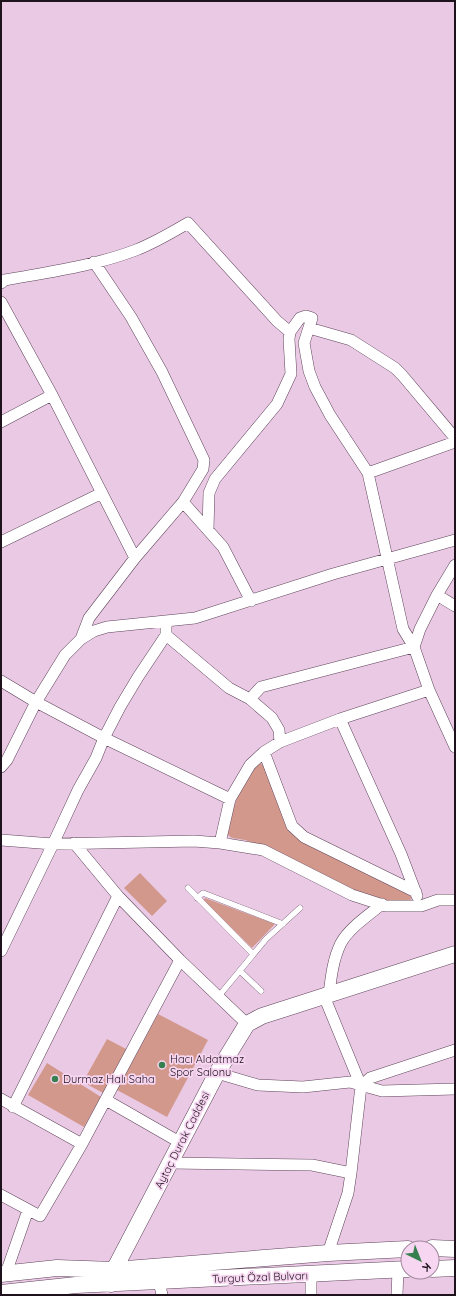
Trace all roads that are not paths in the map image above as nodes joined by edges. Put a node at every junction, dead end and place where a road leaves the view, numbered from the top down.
1 (94, 262) junction
2 (1, 284) edge
3 (1, 302) edge
4 (309, 328) junction
5 (290, 332) junction
6 (52, 395) junction
7 (1, 422) edge
8 (455, 438) edge
9 (455, 442) edge
10 (368, 473) junction
11 (102, 493) junction
12 (183, 502) junction
13 (208, 530) junction
14 (455, 540) edge
15 (1, 542) edge
16 (135, 558) junction
17 (387, 558) junction
18 (455, 565) edge
19 (437, 595) junction
20 (251, 601) junction
21 (455, 606) edge
22 (166, 621) junction
23 (166, 635) junction
24 (81, 639) junction
25 (414, 647) junction
26 (1, 681) edge
27 (429, 690) junction
28 (250, 699) junction
29 (36, 702) junction
30 (340, 718) junction
31 (104, 738) junction
32 (280, 742) junction
33 (455, 747) edge
34 (264, 752) junction
35 (1, 767) edge
36 (230, 799) junction
37 (1, 840) edge
38 (74, 843) junction
39 (220, 843) junction
40 (54, 844) junction
41 (188, 888) dead end
42 (416, 892) junction
43 (118, 896) junction
44 (197, 898) junction
45 (455, 900) edge
46 (382, 904) junction
47 (421, 906) junction
48 (300, 908) dead end
49 (283, 924) junction
50 (1, 951) edge
51 (253, 954) junction
52 (455, 954) edge
53 (180, 960) junction
54 (240, 971) junction
55 (261, 991) dead end
56 (326, 996) junction
57 (218, 997) junction
58 (247, 1024) junction
59 (455, 1050) edge
60 (217, 1072) junction
61 (361, 1086) junction
62 (455, 1089) edge
63 (1, 1099) edge
64 (106, 1100) junction
65 (13, 1107) junction
66 (181, 1143) junction
67 (82, 1144) junction
68 (171, 1163) junction
69 (351, 1173) junction
70 (1, 1195) edge
71 (28, 1210) junction
72 (440, 1248) edge
73 (400, 1249) edge
74 (455, 1249) edge
75 (328, 1253) junction
76 (455, 1268) edge
77 (400, 1269) edge
78 (440, 1269) edge
79 (3, 1274) edge
80 (311, 1275) junction
81 (113, 1277) junction
82 (401, 1280) edge
83 (161, 1288) edge
84 (77, 1290) edge
85 (1, 1293) edge
86 (311, 1295) edge
87 (398, 1295) edge

1 - 2 street
1 - 5 street
1 - 12 street
3 - 6 street
4 - 5 street
4 - 8 street
4 - 10 street
5 - 13 street
6 - 7 street
6 - 11 street
9 - 10 street
10 - 17 street
11 - 15 street
11 - 16 street
12 - 13 street
12 - 16 street
13 - 20 street
14 - 17 street
16 - 24 street
17 - 20 street
17 - 25 street
18 - 19 street
19 - 21 street
19 - 25 street
20 - 22 street
22 - 23 street
22 - 24 street
23 - 28 street
23 - 31 street
24 - 29 street
25 - 27 street
25 - 28 street
26 - 29 street
27 - 30 street
27 - 33 street
28 - 32 street
29 - 31 street
29 - 35 street
30 - 32 street
30 - 42 street
31 - 36 street
31 - 40 street
32 - 34 street
34 - 36 street
34 - 42 street
36 - 39 street
37 - 40 street
38 - 39 street
38 - 40 street
38 - 43 street
39 - 46 street
40 - 50 street
41 - 44 lane
42 - 47 street
43 - 53 street
43 - 65 street
44 - 49 lane
44 - 51 lane
45 - 47 street
46 - 47 street
46 - 56 street
48 - 49 lane
49 - 51 lane
51 - 54 lane
52 - 56 main road
53 - 57 street
53 - 64 street
54 - 55 lane
54 - 57 lane
56 - 58 main road
56 - 61 street
57 - 58 street
58 - 60 main road, Aytaç Durak Caddesi
59 - 61 street
60 - 61 street
60 - 66 main road, Aytaç Durak Caddesi
61 - 62 street
61 - 69 street
63 - 65 street
64 - 66 street
64 - 67 street
65 - 67 street
66 - 68 main road, Aytaç Durak Caddesi
67 - 71 street
68 - 69 street
68 - 81 main road, Aytaç Durak Caddesi
69 - 75 street
70 - 71 street
71 - 79 street
72 - 74 main road
73 - 75 main road, Turgut Özal Bulvarı
75 - 81 main road, Turgut Özal Bulvarı
76 - 78 main road
77 - 80 main road, Turgut Özal Bulvarı
79 - 81 main road
80 - 83 main road, Turgut Özal Bulvarı
80 - 86 street
81 - 83 main road, Turgut Özal Bulvarı
81 - 84 main road
82 - 87 street
84 - 85 main road

